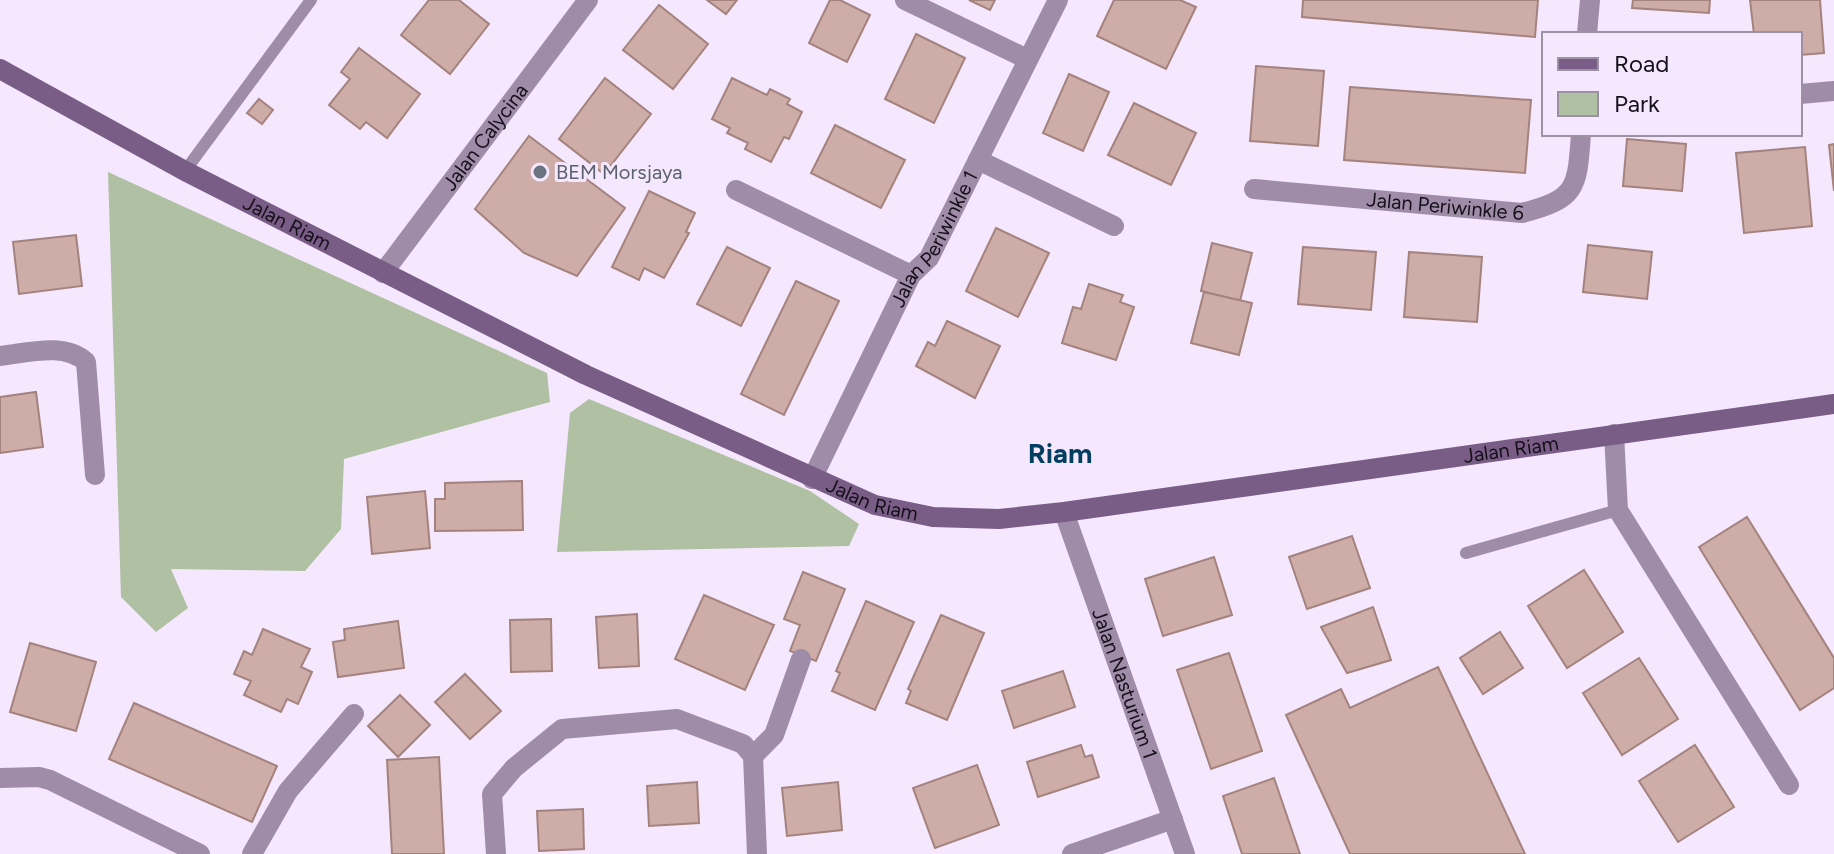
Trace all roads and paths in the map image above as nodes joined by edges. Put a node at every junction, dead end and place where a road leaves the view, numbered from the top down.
1 (311, 0) edge
2 (588, 0) edge
3 (905, 0) edge
4 (1058, 0) edge
5 (1590, 0) edge
6 (1587, 32) edge
7 (1027, 59) junction
8 (0, 69) edge
9 (1834, 91) edge
10 (1802, 94) edge
11 (1581, 136) edge
12 (978, 160) junction
13 (185, 171) junction
14 (1254, 189) dead end
15 (736, 190) dead end
16 (1114, 226) dead end
17 (383, 273) junction
18 (911, 275) junction
19 (0, 356) edge
20 (1834, 404) edge
21 (1614, 434) junction
22 (95, 475) dead end
23 (812, 479) junction
24 (1618, 510) junction
25 (1064, 512) junction
26 (1466, 553) dead end
27 (801, 659) dead end
28 (354, 714) dead end
29 (753, 756) junction
30 (0, 778) edge
31 (1789, 785) dead end
32 (1173, 819) junction
33 (200, 854) edge
34 (252, 854) edge
35 (496, 854) edge
36 (757, 854) edge
37 (1072, 854) edge
38 (1185, 854) edge

1 - 13 lane
2 - 17 street, Jalan Calycina
3 - 7 street
4 - 7 street, Jalan Periwinkle 1
5 - 6 street
7 - 12 street, Jalan Periwinkle 1
8 - 13 main road, Jalan Riam
9 - 10 street
11 - 14 street, Jalan Periwinkle 6
12 - 16 street
12 - 18 street, Jalan Periwinkle 1
13 - 17 main road, Jalan Riam
15 - 18 street
17 - 23 main road, Jalan Riam
18 - 23 street, Jalan Periwinkle 1
19 - 22 street
20 - 21 main road, Jalan Riam
21 - 24 street
21 - 25 main road, Jalan Riam
23 - 25 main road, Jalan Riam
24 - 26 lane
24 - 31 street
25 - 32 street, Jalan Nasturium 1
27 - 29 street
28 - 34 street
29 - 35 street
29 - 36 street
30 - 33 street
32 - 37 street
32 - 38 street, Jalan Nasturium 1

